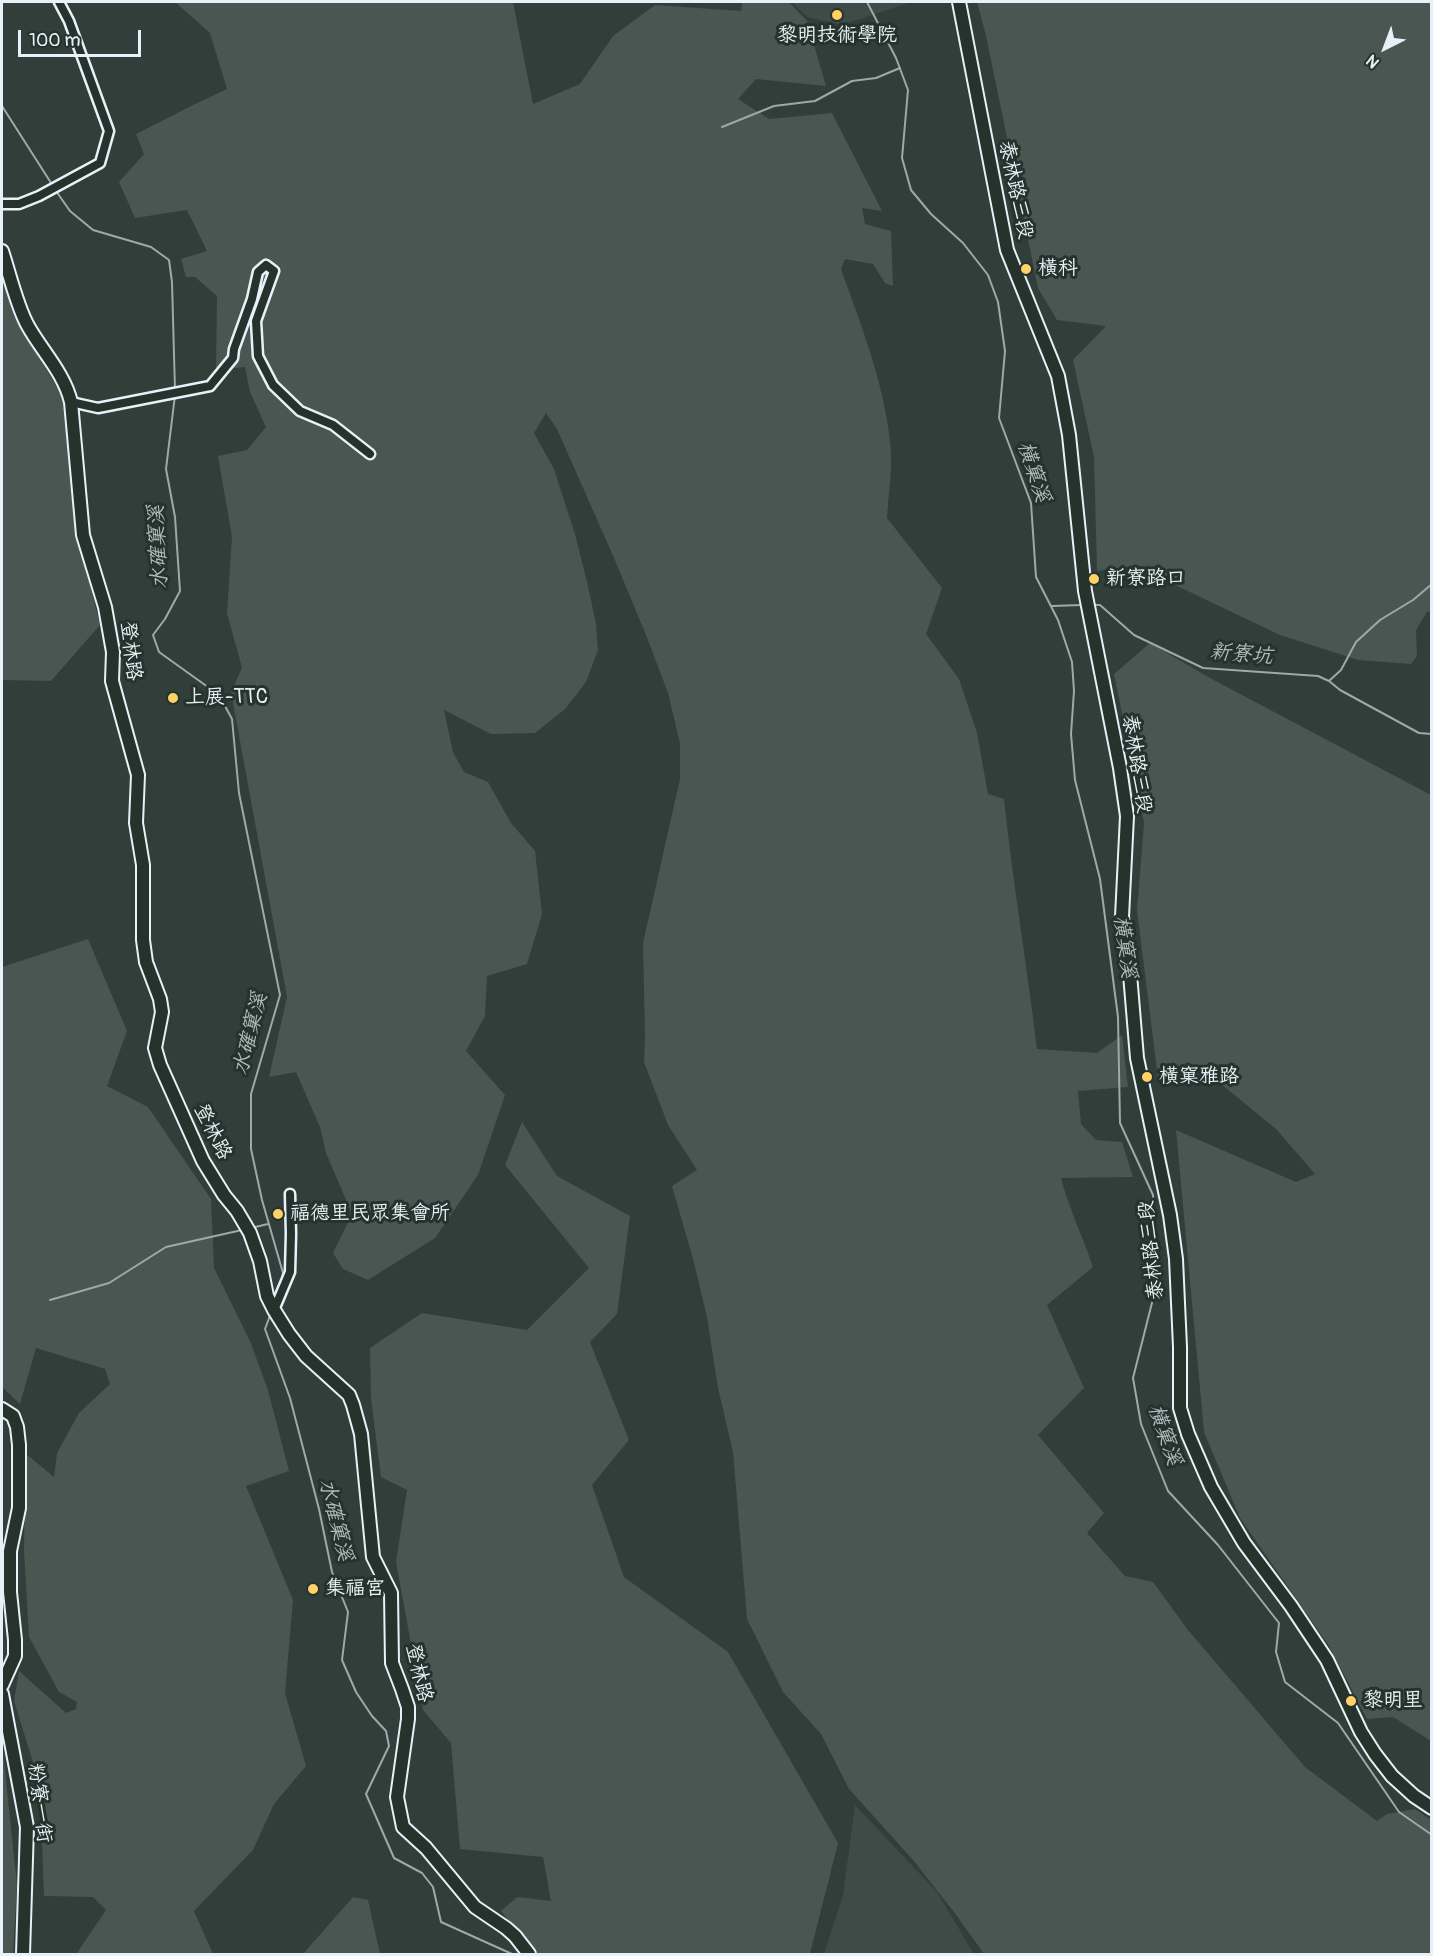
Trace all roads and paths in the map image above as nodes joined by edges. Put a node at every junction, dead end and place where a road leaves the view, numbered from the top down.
1 (59, 2) edge
2 (959, 2) edge
3 (2, 204) edge
4 (2, 251) edge
5 (71, 402) junction
6 (370, 454) dead end
7 (290, 1194) dead end
8 (272, 1306) junction
9 (2, 1409) edge
10 (2, 1685) edge
11 (2, 1694) edge
12 (1431, 1808) edge
13 (23, 1954) edge
14 (529, 1954) edge

1 - 3 street
2 - 12 street, 泰林路三段
4 - 5 street, 登林路
5 - 6 street
5 - 8 street, 登林路
7 - 8 street
8 - 14 street, 登林路
9 - 10 street
11 - 13 street, 粉寮一街

